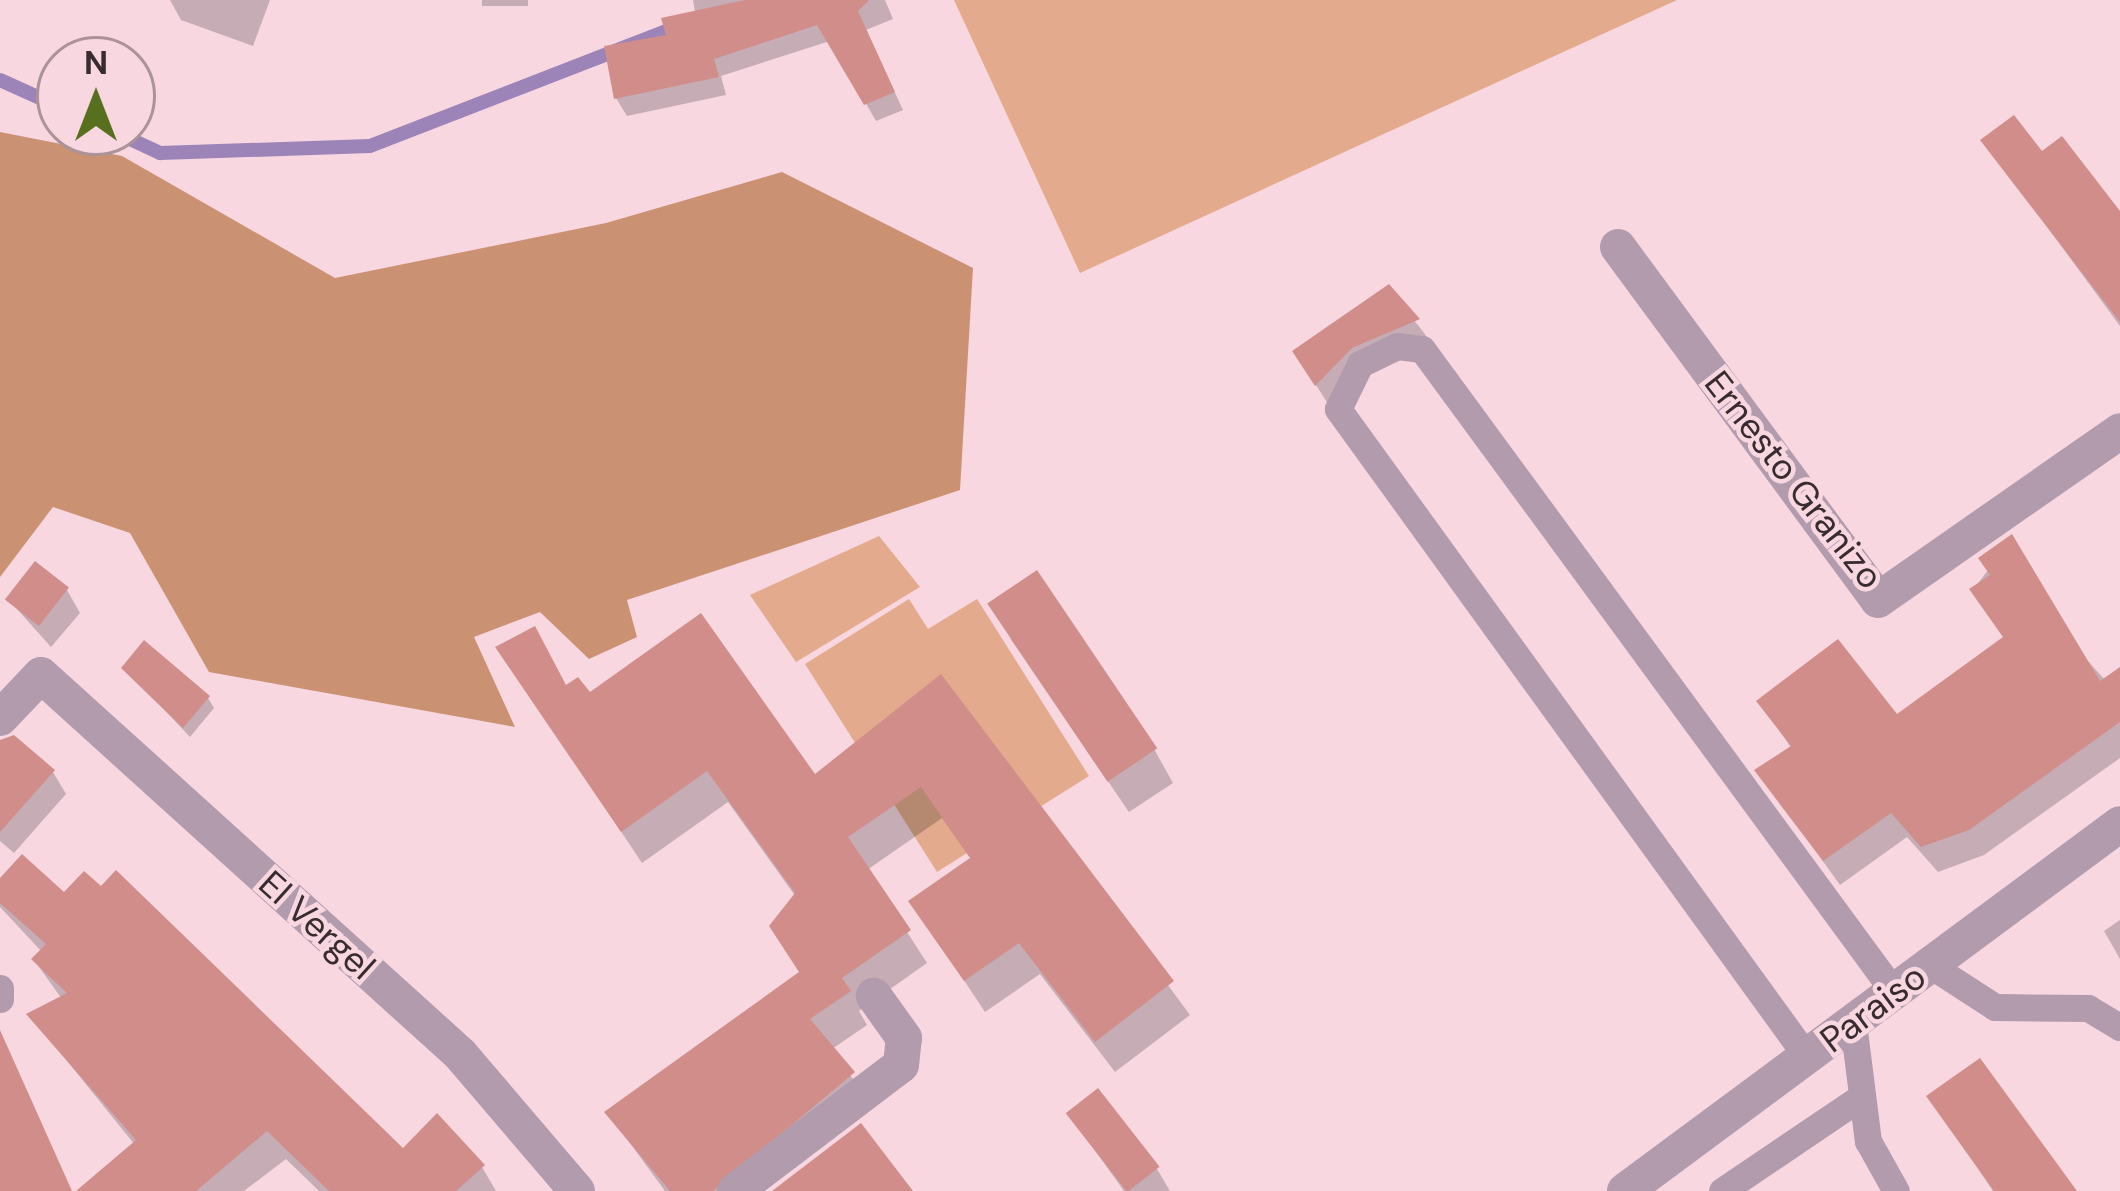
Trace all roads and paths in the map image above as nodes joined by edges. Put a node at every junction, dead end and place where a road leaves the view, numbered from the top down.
1 (1618, 247) dead end
2 (2120, 431) edge
3 (0, 718) edge
4 (2120, 824) edge
5 (1930, 965) junction
6 (0, 988) edge
7 (1894, 992) junction
8 (874, 996) dead end
9 (0, 999) edge
10 (1853, 1023) junction
11 (2120, 1027) edge
12 (1807, 1057) junction
13 (1858, 1099) junction
14 (577, 1191) edge
15 (735, 1191) edge
16 (1625, 1191) edge
17 (1722, 1191) edge
18 (1896, 1191) edge

1 - 2 street, Ernesto Granizo
3 - 14 street, El Vergel
4 - 5 street, Paraiso
5 - 7 street, Paraiso
5 - 11 lane
6 - 9 lane
7 - 10 street, Paraiso
7 - 12 lane
8 - 15 street
10 - 12 street, Paraiso
10 - 13 lane
12 - 16 street, Paraiso
13 - 17 lane
13 - 18 lane

